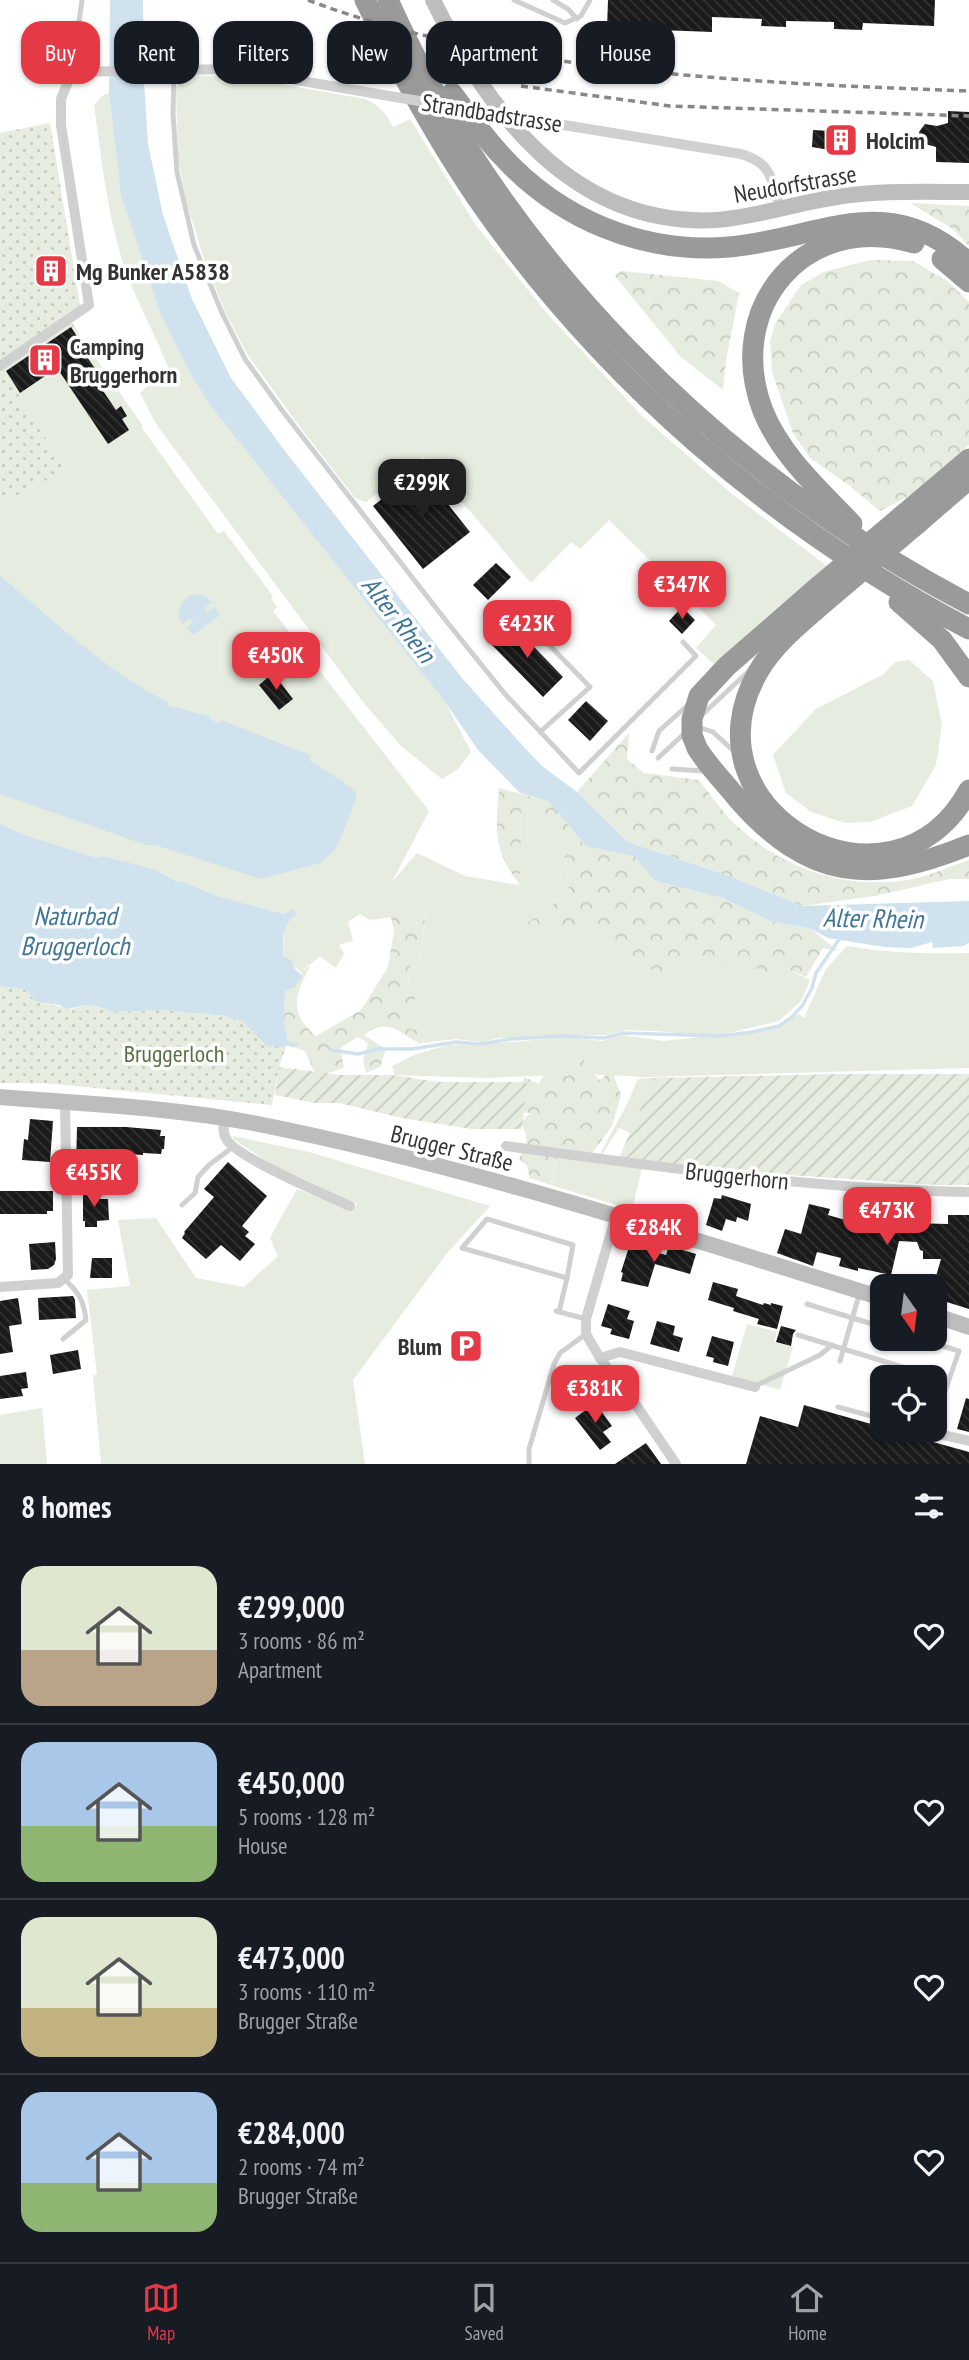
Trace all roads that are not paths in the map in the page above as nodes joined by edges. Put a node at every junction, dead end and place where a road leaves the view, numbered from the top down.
1 (82, 0) edge
2 (365, 0) edge
3 (433, 0) edge
4 (514, 0) edge
5 (552, 0) edge
6 (590, 0) edge
7 (391, 8) edge
8 (577, 19) junction
9 (79, 21) edge
10 (199, 69) edge
11 (67, 84) edge
12 (171, 84) edge
13 (969, 192) edge
14 (780, 208) junction
15 (969, 263) edge
16 (969, 282) edge
17 (0, 366) edge
18 (969, 459) edge
19 (969, 479) edge
20 (910, 519) junction
21 (837, 550) junction
22 (877, 552) junction
23 (826, 591) junction
24 (969, 604) edge
25 (526, 621) dead end
26 (969, 629) edge
27 (785, 638) junction
28 (683, 642) dead end
29 (969, 677) edge
30 (705, 689) junction
31 (691, 727) junction
32 (540, 732) junction
33 (652, 751) dead end
34 (657, 758) dead end
35 (747, 765) junction
36 (672, 769) dead end
37 (715, 773) junction
38 (969, 790) edge
39 (969, 845) edge
40 (0, 1097) edge
41 (65, 1102) junction
42 (225, 1119) junction
43 (506, 1146) dead end
44 (233, 1147) junction
45 (969, 1192) edge
46 (182, 1205) dead end
47 (350, 1206) dead end
48 (617, 1215) junction
49 (567, 1278) junction
50 (64, 1279) junction
51 (0, 1287) edge
52 (860, 1292) junction
53 (870, 1295) edge
54 (807, 1304) dead end
55 (852, 1318) junction
56 (586, 1319) junction
57 (947, 1319) edge
58 (870, 1323) edge
59 (969, 1327) edge
60 (586, 1334) junction
61 (798, 1335) dead end
62 (63, 1339) dead end
63 (832, 1345) junction
64 (947, 1348) edge
65 (843, 1349) junction
66 (600, 1358) junction
67 (839, 1361) dead end
68 (948, 1381) junction
69 (947, 1384) edge
70 (755, 1387) joint
71 (838, 1407) dead end
72 (870, 1416) edge
73 (947, 1436) edge
74 (969, 1441) edge
75 (529, 1464) edge
76 (676, 1464) edge

1 - 9 lane
2 - 21 highway
3 - 14 main road, Neudorfstrasse
4 - 8 lane
5 - 8 lane
6 - 8 lane
7 - 15 highway
7 - 22 highway
10 - 14 street, Strandbadstrasse, bridge
11 - 17 street
12 - 32 lane
13 - 14 main road, Neudorfstrasse
16 - 22 highway
18 - 20 highway
19 - 20 highway
20 - 23 highway, bridge
21 - 26 highway
21 - 29 highway
22 - 24 highway
23 - 27 highway
23 - 30 highway
25 - 32 lane
27 - 31 lane
27 - 35 highway
28 - 32 lane
30 - 31 highway
30 - 33 lane
31 - 34 lane
31 - 35 lane
31 - 37 highway
35 - 38 highway
36 - 37 lane
37 - 39 highway
40 - 41 main road, Brugger Straße
41 - 42 main road, Brugger Straße
41 - 50 street
42 - 44 street
42 - 48 main road, Brugger Straße
43 - 45 street, Bruggerhorn
44 - 46 lane
44 - 47 street
48 - 52 main road, Brugger Straße
48 - 56 street
49 - 49 lane
49 - 56 lane
50 - 51 street
50 - 62 lane
52 - 53 main road, Brugger Straße
52 - 55 lane
54 - 55 lane
55 - 58 lane
55 - 65 lane
56 - 60 street
57 - 59 main road
60 - 66 street
60 - 75 lane
61 - 63 lane
63 - 65 lane
63 - 70 lane
64 - 68 lane
65 - 67 lane
65 - 68 lane
66 - 70 street
66 - 76 street
68 - 69 lane
71 - 72 lane
73 - 74 street

